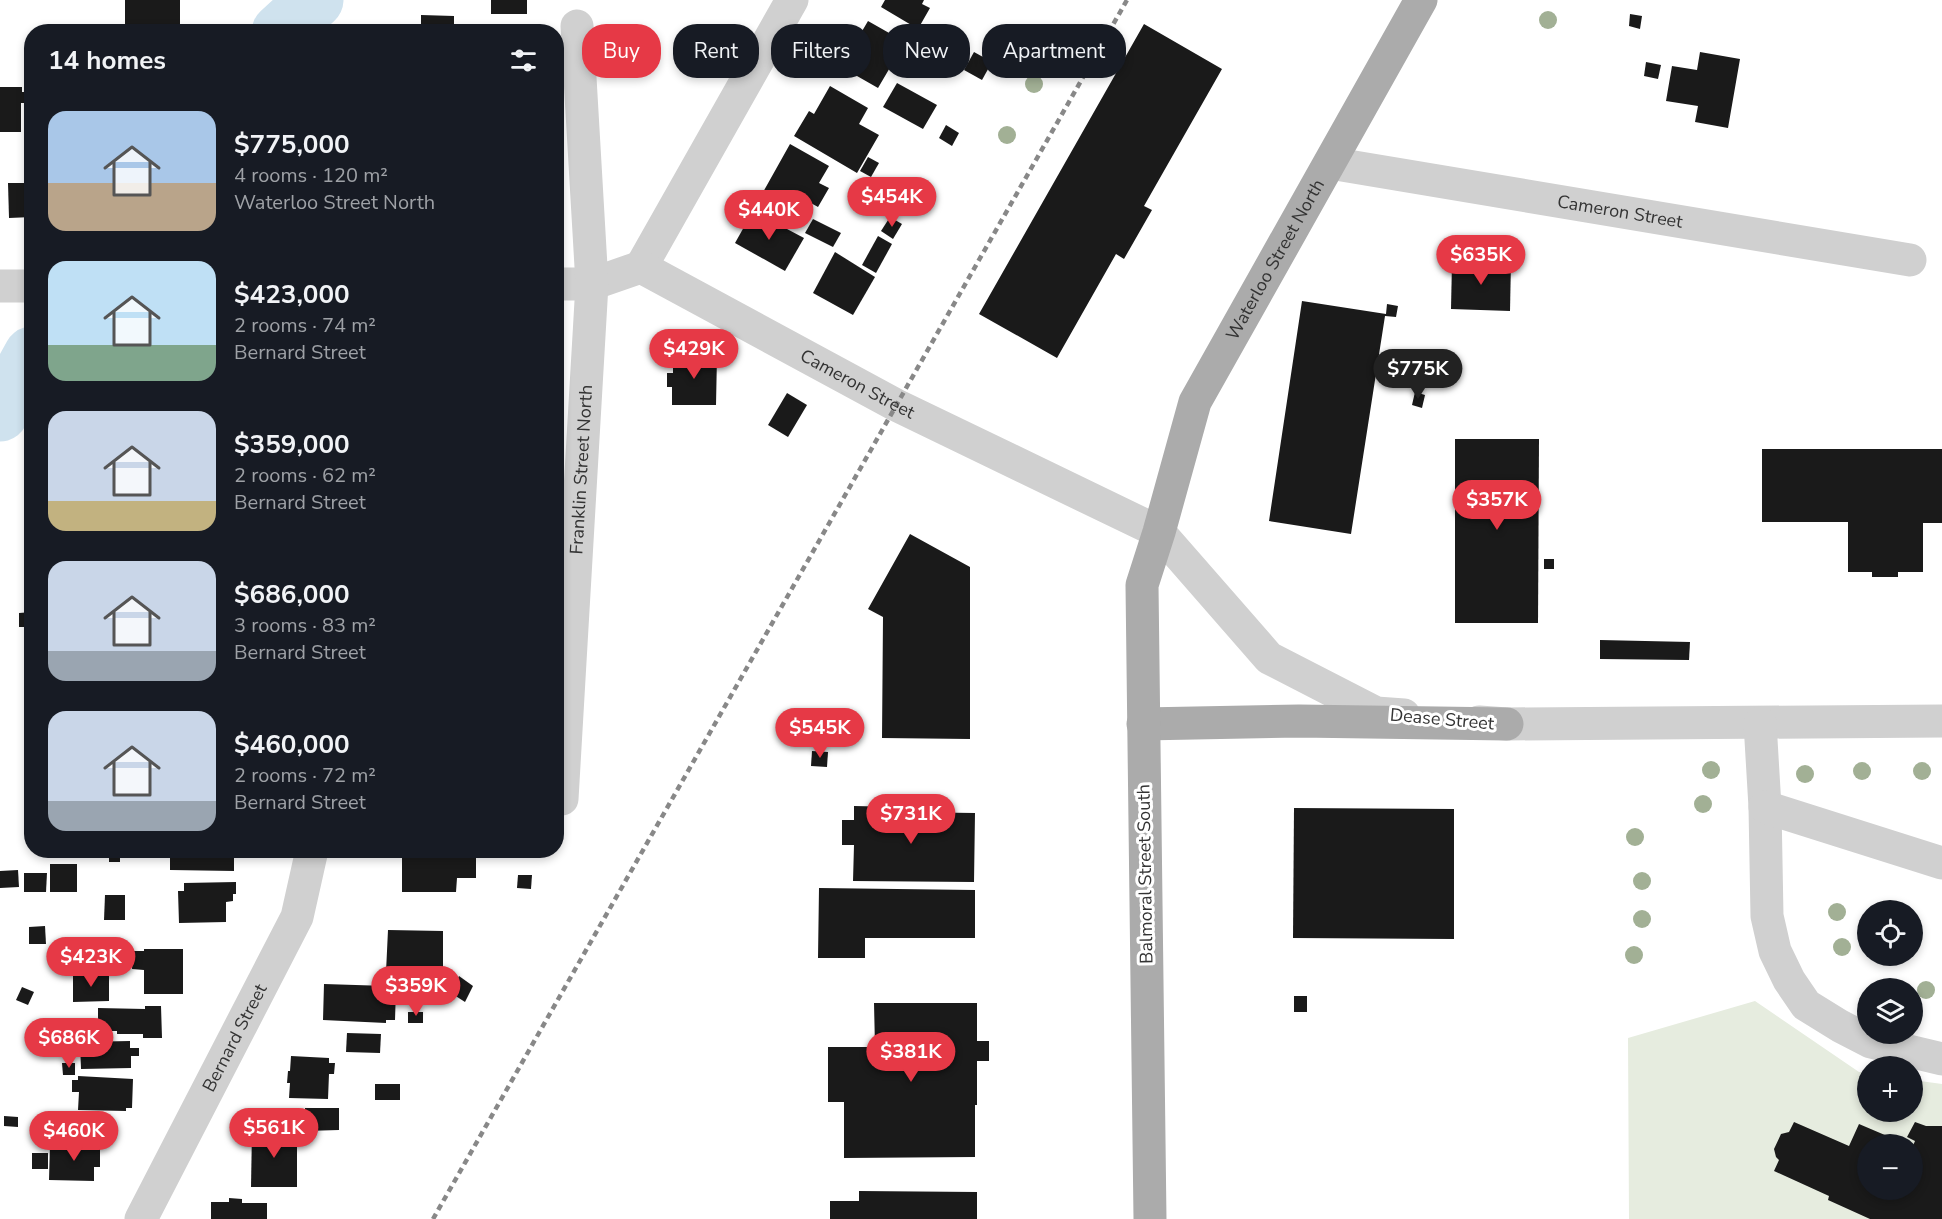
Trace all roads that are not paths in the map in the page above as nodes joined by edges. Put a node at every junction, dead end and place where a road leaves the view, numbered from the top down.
1 (792, 0) edge
2 (1421, 0) edge
3 (577, 26) dead end
4 (1330, 163) junction
5 (1910, 260) dead end
6 (641, 267) junction
7 (564, 284) edge
8 (592, 284) junction
9 (0, 286) edge
10 (24, 286) edge
11 (1159, 532) junction
12 (1942, 721) edge
13 (1760, 723) junction
14 (1143, 724) junction
15 (1507, 724) junction
16 (564, 765) edge
17 (1765, 807) junction
18 (310, 858) edge
19 (1942, 863) edge
20 (1942, 1059) edge
21 (141, 1219) edge
22 (1150, 1219) edge

1 - 6 street
2 - 4 main road, Waterloo Street North
3 - 8 street, Franklin Street North
4 - 5 street, Cameron Street
4 - 11 main road, Waterloo Street North
6 - 8 street
6 - 11 street, Cameron Street
7 - 8 street
8 - 16 street, Franklin Street North
9 - 10 street
11 - 14 main road, Balmoral Street South
11 - 15 street, Dease Street
12 - 13 street, Dease Street
13 - 15 street, Dease Street
13 - 17 street
14 - 15 main road
14 - 22 main road, Balmoral Street South
17 - 19 street
17 - 20 street
18 - 21 street, Bernard Street

